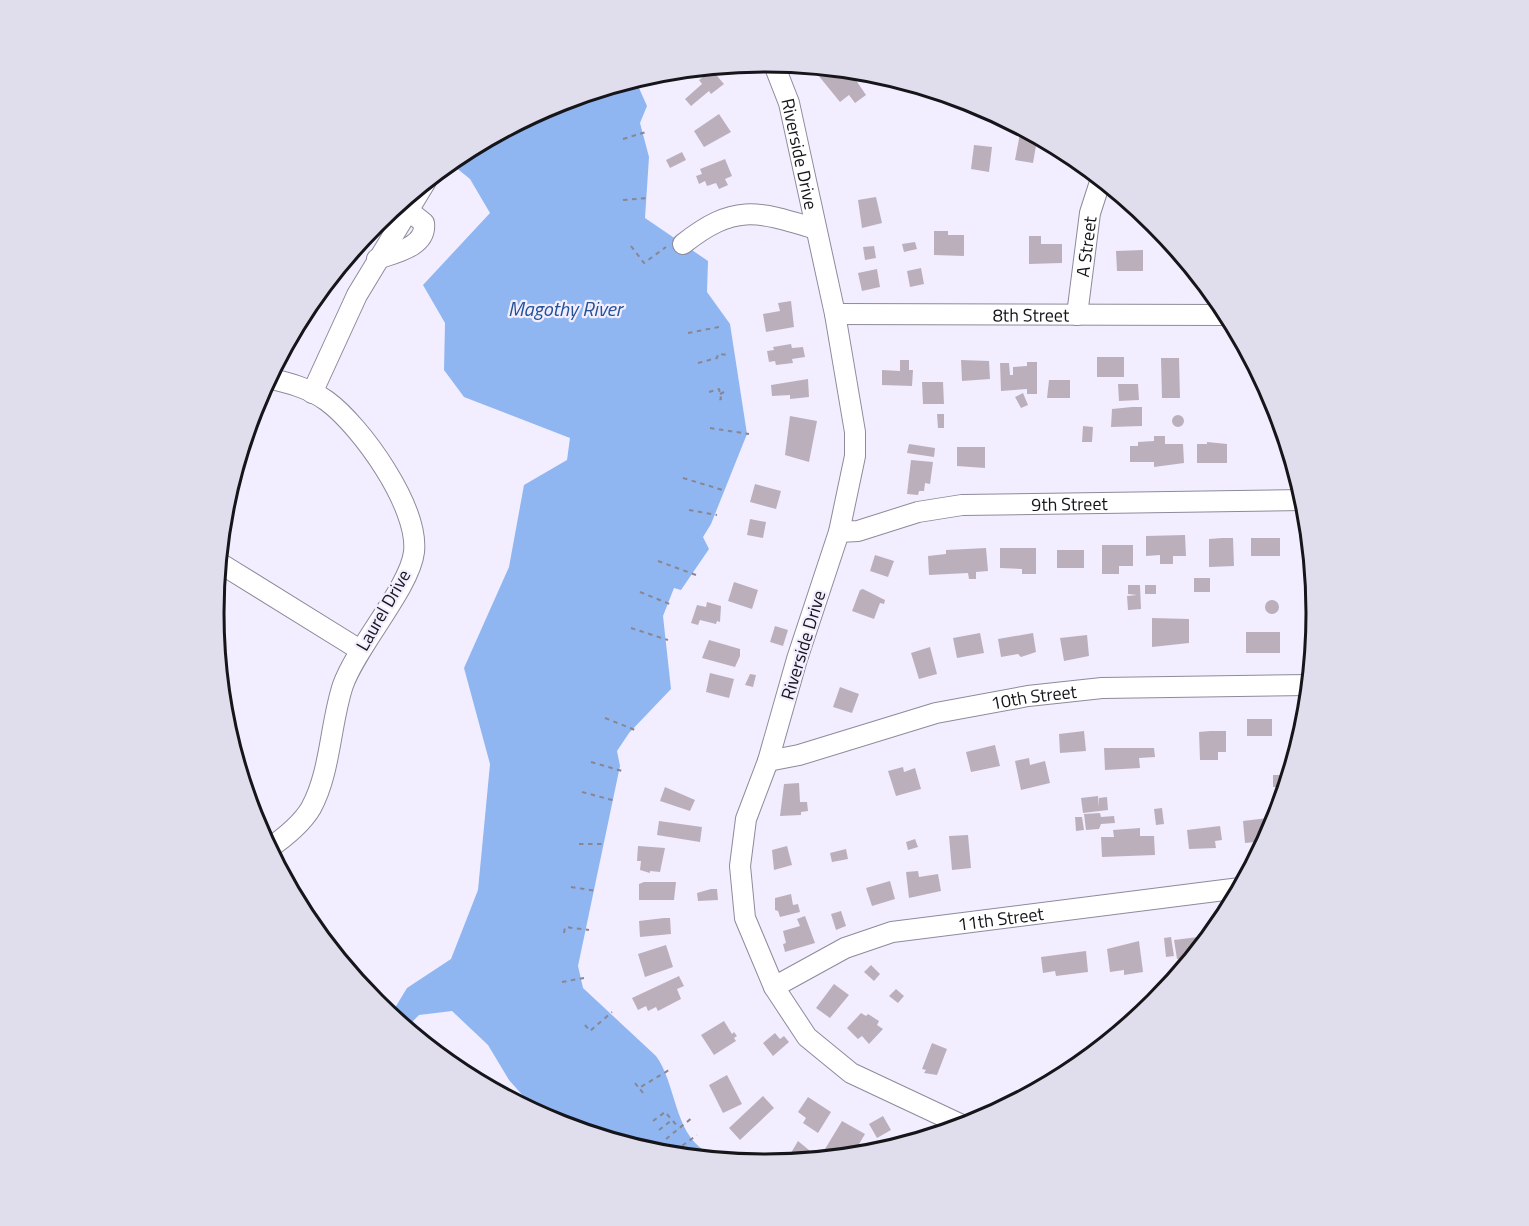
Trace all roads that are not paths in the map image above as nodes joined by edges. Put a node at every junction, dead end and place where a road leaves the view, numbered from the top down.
1 (777, 72) edge
2 (1098, 187) edge
3 (414, 201) edge
4 (816, 229) junction
5 (676, 244) road end
6 (835, 314) junction
7 (1077, 315) junction
8 (1216, 315) edge
9 (276, 380) edge
10 (312, 393) junction
11 (1293, 500) edge
12 (839, 532) junction
13 (226, 567) edge
14 (360, 650) junction
15 (1301, 685) edge
16 (768, 761) junction
17 (275, 844) edge
18 (1230, 889) edge
19 (774, 987) junction
20 (951, 1120) edge

1 - 4 street, Riverside Drive
2 - 7 street, A Street
3 - 10 street
4 - 5 street
4 - 6 street, Riverside Drive
6 - 7 street, 8th Street
6 - 12 street, Riverside Drive
7 - 8 street, 8th Street
9 - 10 street, Laurel Drive
10 - 14 street, Laurel Drive
11 - 12 street, 9th Street
12 - 16 street, Riverside Drive
13 - 14 street
14 - 17 street, Laurel Drive
15 - 16 street, 10th Street
16 - 19 street, Riverside Drive
18 - 19 street, 11th Street
19 - 20 street, Riverside Drive

